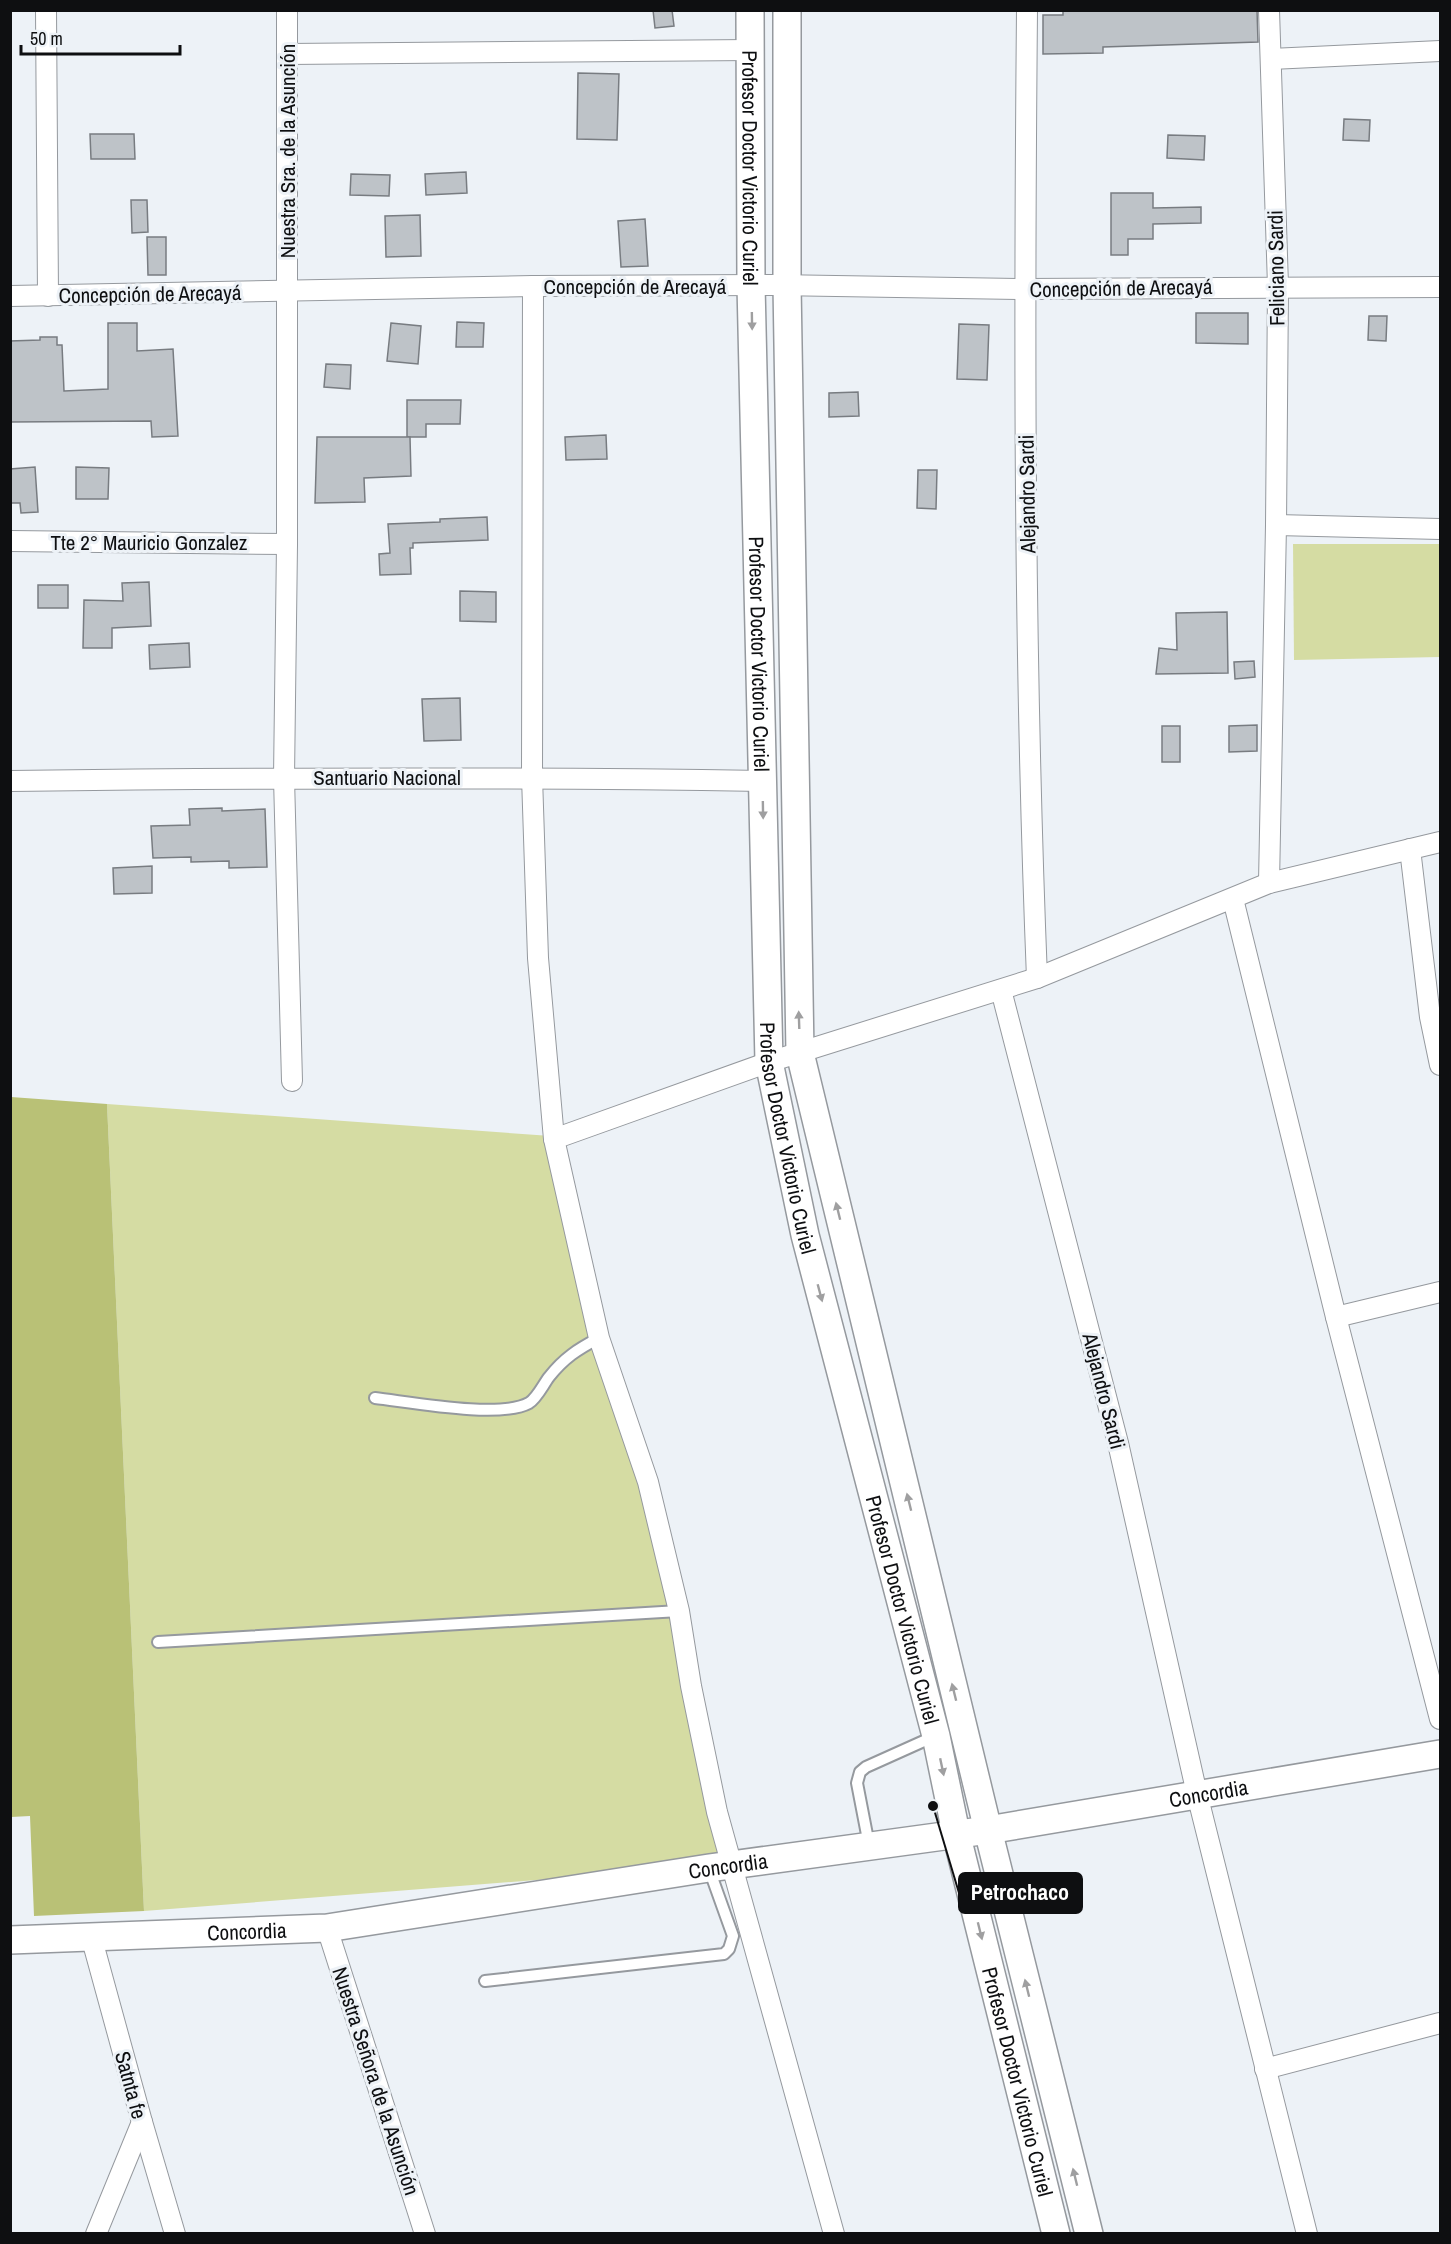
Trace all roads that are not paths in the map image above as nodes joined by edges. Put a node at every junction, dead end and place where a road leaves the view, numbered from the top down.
1 (46, 10) edge
2 (287, 10) edge
3 (750, 10) edge
4 (787, 10) edge
5 (1028, 10) edge
6 (1269, 10) edge
7 (750, 50) junction
8 (1440, 51) edge
9 (288, 54) junction
10 (1271, 59) junction
11 (751, 285) junction
12 (787, 285) junction
13 (533, 286) junction
14 (1278, 286) junction
15 (1440, 287) edge
16 (1025, 289) junction
17 (286, 291) junction
18 (10, 296) edge
19 (48, 296) junction
20 (1276, 525) junction
21 (1440, 529) edge
22 (10, 541) edge
23 (287, 544) junction
24 (532, 777) junction
25 (284, 778) junction
26 (10, 781) edge
27 (762, 781) junction
28 (1440, 842) edge
29 (1410, 849) junction
30 (1269, 883) junction
31 (1233, 899) junction
32 (1037, 978) junction
33 (1001, 990) junction
34 (800, 1053) junction
35 (769, 1062) junction
36 (1440, 1065) edge
37 (292, 1081) dead end
38 (554, 1139) junction
39 (1440, 1292) edge
40 (1336, 1317) junction
41 (599, 1338) junction
42 (375, 1398) dead end
43 (679, 1611) junction
44 (158, 1642) dead end
45 (1440, 1719) edge
46 (936, 1736) junction
47 (1440, 1754) edge
48 (1197, 1794) junction
49 (988, 1830) junction
50 (956, 1833) junction
51 (869, 1846) junction
52 (721, 1867) junction
53 (327, 1928) junction
54 (91, 1936) junction
55 (10, 1940) edge
56 (485, 1981) dead end
57 (1440, 2023) edge
58 (1265, 2069) junction
59 (141, 2122) junction
60 (96, 2234) edge
61 (175, 2234) edge
62 (425, 2234) edge
63 (834, 2234) edge
64 (1056, 2234) edge
65 (1089, 2234) edge
66 (1307, 2234) edge

1 - 19 street
2 - 9 street, Nuestra Sra. de la Asunción
3 - 7 main road, Profesor Doctor Victorio Curiel
4 - 12 main road, Profesor Doctor Victorio Curiel
5 - 16 street, Alejandro Sardi
6 - 10 street, Feliciano Sardi
7 - 9 street
7 - 11 main road, Profesor Doctor Victorio Curiel
8 - 10 street
9 - 17 street, Nuestra Sra. de la Asunción
10 - 14 street, Feliciano Sardi
11 - 12 street, Concepción de Arecayá
11 - 13 street, Concepción de Arecayá
11 -> 27 main road, Profesor Doctor Victorio Curiel
12 - 16 street, Concepción de Arecayá
34 -> 12 main road, Profesor Doctor Victorio Curiel
13 - 17 street, Concepción de Arecayá
13 - 24 street
14 - 15 street, Concepción de Arecayá
14 - 16 street, Concepción de Arecayá
14 - 20 street, Feliciano Sardi
16 - 32 street, Alejandro Sardi
17 - 19 street, Concepción de Arecayá
17 - 23 street, Nuestra Sra. de la Asunción
18 - 19 street, Concepción de Arecayá
20 - 21 street
20 - 30 street, Feliciano Sardi
22 - 23 street, Tte 2° Mauricio Gonzalez
23 - 25 street, Nuestra Sra. de la Asunción
24 - 25 street, Santuario Nacional
24 - 27 street, Santuario Nacional
24 - 38 street
25 - 26 street, Santuario Nacional
25 - 37 street, Nuestra Sra. de la Asunción
27 -> 35 main road, Profesor Doctor Victorio Curiel
28 - 29 street
29 - 30 street
29 - 36 street
30 - 31 street
31 - 32 street
31 - 40 street
32 - 33 street
33 - 34 street
33 - 48 street, Alejandro Sardi
34 - 35 street
49 -> 34 main road, Profesor Doctor Victorio Curiel
35 - 38 street
35 -> 46 main road, Profesor Doctor Victorio Curiel
38 - 41 street
39 - 40 street
40 - 45 street
41 - 42 lane
41 - 43 street
43 - 44 lane
43 - 52 street
46 -> 50 main road, Profesor Doctor Victorio Curiel
46 - 51 lane
47 - 48 main road, Concordia
48 - 49 main road, Concordia
48 - 58 street, Alejandro Sardi
49 - 50 main road, Concordia
65 -> 49 main road, Profesor Doctor Victorio Curiel
50 - 51 main road, Concordia
50 -> 64 main road, Profesor Doctor Victorio Curiel
51 - 52 main road, Concordia
52 - 53 main road, Concordia
52 - 56 lane
52 - 63 street
53 - 54 main road, Concordia
53 - 62 street, Nuestra Señora de la Asunción
54 - 55 main road, Concordia
54 - 59 street, Satnta fe
57 - 58 street
58 - 66 street, Alejandro Sardi
59 - 60 street
59 - 61 street, Satnta fe

